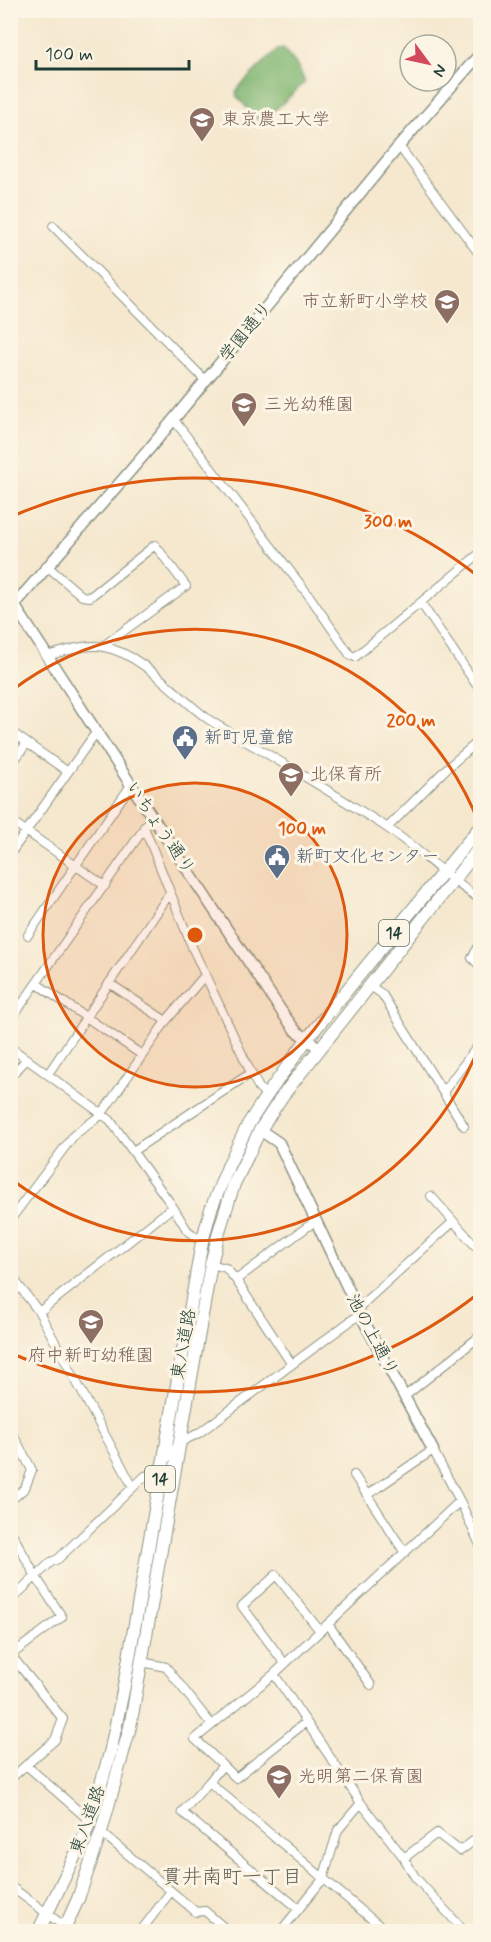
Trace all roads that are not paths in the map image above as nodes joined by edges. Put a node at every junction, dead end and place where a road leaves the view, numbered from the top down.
1 (480, 54) edge
2 (399, 146) junction
3 (54, 226) dead end
4 (480, 255) edge
5 (206, 381) junction
6 (174, 420) junction
7 (480, 553) edge
8 (47, 566) junction
9 (421, 603) junction
10 (12, 604) edge
11 (103, 646) junction
12 (46, 656) junction
13 (480, 690) edge
14 (10, 731) edge
15 (97, 731) junction
16 (480, 740) edge
17 (27, 743) junction
18 (10, 766) edge
19 (68, 772) junction
20 (131, 785) junction
21 (152, 817) junction
22 (10, 820) edge
23 (480, 826) edge
24 (144, 828) junction
25 (387, 828) junction
26 (26, 831) junction
27 (480, 847) edge
28 (10, 854) edge
29 (75, 866) junction
30 (443, 873) junction
31 (453, 882) junction
32 (105, 886) junction
33 (170, 893) junction
34 (480, 899) edge
35 (28, 935) dead end
36 (480, 944) edge
37 (480, 966) edge
38 (205, 975) junction
39 (109, 983) junction
40 (37, 984) junction
41 (369, 985) junction
42 (86, 1017) junction
43 (10, 1021) edge
44 (166, 1021) junction
45 (307, 1039) junction
46 (480, 1042) edge
47 (10, 1047) edge
48 (319, 1048) junction
49 (142, 1055) junction
50 (27, 1059) junction
51 (251, 1073) junction
52 (48, 1074) junction
53 (10, 1077) edge
54 (443, 1092) junction
55 (267, 1095) junction
56 (101, 1115) junction
57 (464, 1126) dead end
58 (260, 1130) junction
59 (133, 1150) junction
60 (430, 1196) dead end
61 (173, 1207) junction
62 (10, 1220) edge
63 (315, 1221) junction
64 (453, 1222) junction
65 (202, 1242) junction
66 (480, 1251) edge
67 (211, 1264) junction
68 (10, 1274) edge
69 (236, 1280) junction
70 (359, 1311) junction
71 (39, 1312) junction
72 (480, 1336) edge
73 (291, 1364) junction
74 (404, 1397) junction
75 (10, 1430) edge
76 (181, 1442) junction
77 (433, 1450) junction
78 (163, 1464) junction
79 (354, 1475) dead end
80 (133, 1487) junction
81 (367, 1495) junction
82 (10, 1501) edge
83 (460, 1501) junction
84 (10, 1530) edge
85 (480, 1545) edge
86 (405, 1553) junction
87 (36, 1577) junction
88 (10, 1601) edge
89 (328, 1624) junction
90 (320, 1631) junction
91 (11, 1654) edge
92 (142, 1662) junction
93 (285, 1664) junction
94 (274, 1674) junction
95 (371, 1685) dead end
96 (306, 1722) junction
97 (212, 1724) junction
98 (223, 1765) junction
99 (26, 1766) junction
100 (10, 1779) edge
101 (209, 1782) junction
102 (362, 1803) junction
103 (90, 1821) junction
104 (101, 1832) junction
105 (480, 1836) edge
106 (404, 1858) junction
107 (323, 1879) junction
108 (10, 1886) edge
109 (171, 1891) junction
110 (299, 1909) junction
111 (47, 1914) junction
112 (67, 1930) edge
113 (285, 1930) edge
114 (38, 1932) edge
115 (140, 1932) edge
116 (229, 1932) edge
117 (387, 1932) edge
118 (465, 1932) edge

1 - 2 street, 学園通り
2 - 4 street
2 - 5 street, 学園通り
3 - 5 street
5 - 6 street, 学園通り
6 - 8 street, 学園通り
6 - 9 street
7 - 9 street
8 - 10 street, 学園通り
8 - 11 street
9 - 13 street
10 - 12 street, いちょう通り
11 - 12 street
11 - 25 street
12 - 15 street, いちょう通り
14 - 17 street
15 - 19 street
15 - 20 street, いちょう通り
16 - 25 street
17 - 18 street
17 - 19 street
19 - 26 street
20 - 21 street, いちょう通り
20 - 29 street
21 - 24 street
21 - 45 street, いちょう通り
22 - 26 street
23 - 30 main road, 東八道路 / 14
24 - 32 street
24 - 33 street
25 - 30 street
26 - 28 street
26 - 29 street
27 - 31 main road, 東八道路 / 14
29 - 32 street
29 - 35 street
30 - 31 street
30 - 45 main road, 東八道路 / 14
31 - 34 street
31 - 41 main road, 東八道路 / 14
32 - 40 street
33 - 38 street
33 - 39 street
36 - 37 street
38 - 44 street
38 - 51 street
39 - 42 street
39 - 44 street
40 - 42 street
40 - 43 street
41 - 48 main road, 東八道路 / 14
41 - 54 street
42 - 49 street
42 - 52 street
44 - 49 street
45 - 48 street, いちょう通り
45 - 55 main road, 東八道路 / 14
46 - 54 street
47 - 50 street
48 - 58 main road, 東八道路 / 14
49 - 56 street
50 - 52 street
50 - 53 street
51 - 55 street
51 - 59 street
52 - 56 street
54 - 57 street
55 - 65 main road, 東八道路 / 14
56 - 59 street
56 - 62 street
58 - 63 street, 池の上通り
58 - 67 main road, 東八道路 / 14
59 - 61 street
60 - 64 street
61 - 65 street
61 - 71 street
63 - 69 street
63 - 70 street, 池の上通り
64 - 66 street
64 - 70 street
65 - 78 main road, 東八道路 / 14
67 - 69 street
67 - 76 main road, 東八道路 / 14
68 - 71 street
69 - 73 street
70 - 73 street
70 - 74 street, 池の上通り
71 - 80 street
72 - 74 street
73 - 76 street
74 - 77 street, 池の上通り
75 - 82 street
76 - 78 street
76 - 92 main road, 東八道路 / 14
77 - 81 street
77 - 83 street, 池の上通り
78 - 80 street
78 - 103 main road, 東八道路 / 14
79 - 81 street
80 - 87 street
81 - 86 street
83 - 85 street, 池の上通り
83 - 86 street
84 - 87 street
86 - 89 street
87 - 88 street
87 - 91 street
89 - 90 street
89 - 95 street
90 - 93 street
90 - 93 street
91 - 99 street
92 - 97 street
92 - 104 main road, 東八道路 / 14
93 - 94 street
94 - 96 street
94 - 97 street
96 - 98 street
96 - 102 street
97 - 98 street
98 - 101 street
99 - 100 street
99 - 103 street
101 - 107 street
101 - 110 street
102 - 106 street
102 - 107 street
103 - 111 main road, 東八道路 / 14
104 - 109 street
104 - 112 main road, 東八道路 / 14
105 - 106 street
106 - 118 street
107 - 110 street
107 - 117 street
108 - 111 street
109 - 115 street
109 - 116 street
110 - 113 street
111 - 112 street
111 - 114 main road, 東八道路 / 14

